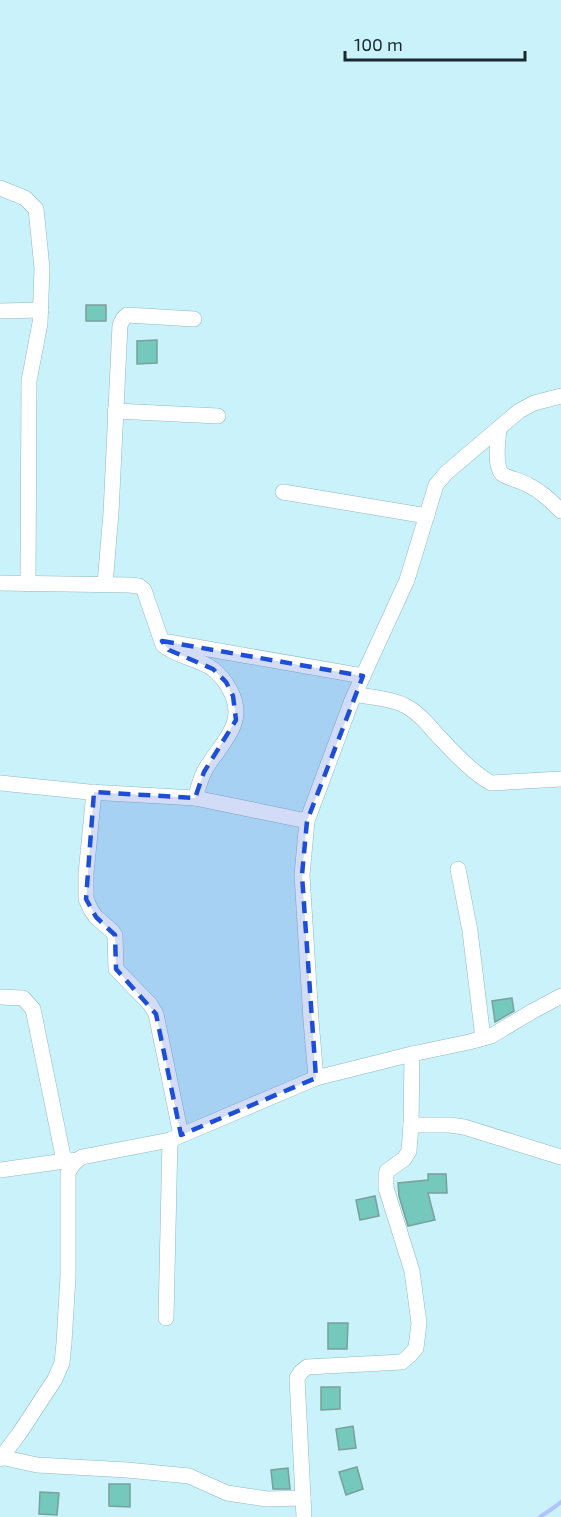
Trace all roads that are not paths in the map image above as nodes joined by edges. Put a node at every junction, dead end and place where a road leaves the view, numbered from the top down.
1 (0, 188) edge
2 (0, 310) edge
3 (41, 310) junction
4 (194, 319) dead end
5 (561, 396) edge
6 (115, 411) junction
7 (218, 416) dead end
8 (499, 428) junction
9 (283, 492) dead end
10 (561, 511) edge
11 (427, 516) junction
12 (0, 583) edge
13 (105, 584) junction
14 (28, 585) junction
15 (162, 641) junction
16 (363, 676) junction
17 (355, 694) junction
18 (561, 779) edge
19 (0, 783) edge
20 (94, 792) junction
21 (195, 798) junction
22 (307, 821) junction
23 (458, 869) dead end
24 (0, 996) edge
25 (561, 996) edge
26 (483, 1038) junction
27 (412, 1054) junction
28 (316, 1078) junction
29 (411, 1125) junction
30 (176, 1138) junction
31 (561, 1157) edge
32 (71, 1160) junction
33 (0, 1170) edge
34 (166, 1318) dead end
35 (1, 1458) edge
36 (303, 1498) junction
37 (304, 1517) edge

1 - 3 street
2 - 3 street
3 - 14 street
4 - 6 street
5 - 8 street
6 - 7 street
6 - 13 street
8 - 10 street
8 - 11 street
9 - 11 street
11 - 16 street
12 - 14 street
13 - 14 street
13 - 15 street
15 - 16 street
15 - 21 street
16 - 17 street
17 - 18 street
17 - 22 street
19 - 20 street
20 - 21 street
20 - 30 street
21 - 22 street
22 - 28 street
23 - 26 street
24 - 32 street
25 - 26 street
26 - 27 street
27 - 28 street
27 - 29 street
28 - 30 street
29 - 31 street
29 - 36 street
30 - 32 street
30 - 34 street
32 - 33 street
32 - 35 street
35 - 36 street
36 - 37 street

